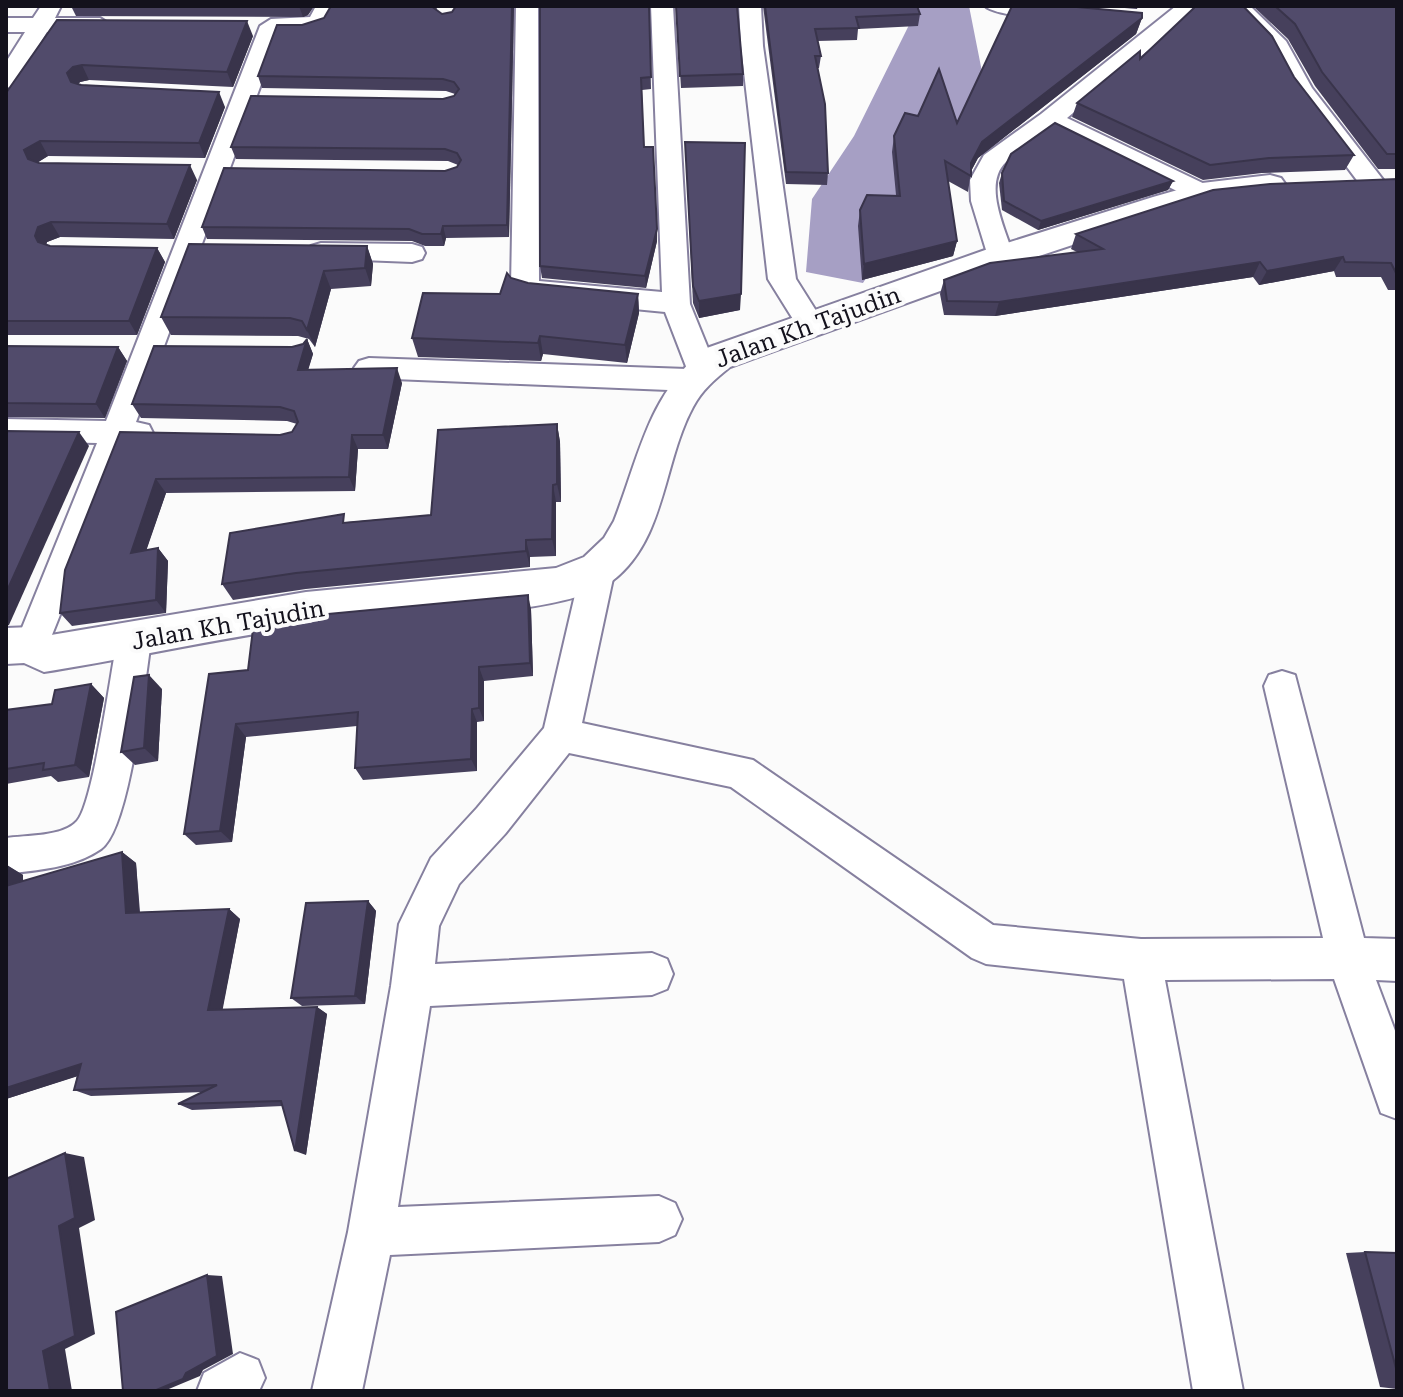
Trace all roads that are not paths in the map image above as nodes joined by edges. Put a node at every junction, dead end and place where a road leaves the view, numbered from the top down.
1 (327, 6) edge
2 (527, 6) edge
3 (662, 6) edge
4 (750, 6) edge
5 (996, 6) edge
6 (1190, 6) edge
7 (1237, 6) edge
8 (1075, 13) edge
9 (47, 16) edge
10 (1138, 19) edge
11 (1170, 22) junction
12 (6, 25) edge
13 (117, 25) edge
14 (6, 81) edge
15 (213, 96) edge
16 (244, 98) junction
17 (275, 98) edge
18 (1050, 119) junction
19 (186, 169) edge
20 (217, 169) junction
21 (248, 169) edge
22 (1384, 181) edge
23 (1202, 193) junction
24 (154, 250) edge
25 (186, 251) junction
26 (216, 251) edge
27 (291, 252) edge
28 (412, 253) dead end
29 (1000, 257) junction
30 (676, 304) junction
31 (811, 325) junction
32 (118, 347) edge
33 (149, 347) junction
34 (179, 347) edge
35 (369, 368) edge
36 (697, 374) junction
37 (6, 430) edge
38 (117, 433) junction
39 (163, 434) edge
40 (598, 569) junction
41 (134, 641) junction
42 (19, 645) edge
43 (1282, 686) dead end
44 (561, 735) junction
45 (6, 856) edge
46 (1348, 958) junction
47 (1141, 960) junction
48 (1397, 960) edge
49 (652, 974) dead end
50 (412, 986) junction
51 (1397, 1097) edge
52 (659, 1219) dead end
53 (371, 1232) junction
54 (337, 1391) edge
55 (1218, 1391) edge

1 - 16 street
2 - 30 street
3 - 30 street
4 - 31 street
5 - 8 street
6 - 11 street
7 - 22 street
9 - 12 street
9 - 13 street
9 - 14 street
10 - 11 street
11 - 18 street
15 - 16 street
16 - 17 street
16 - 20 street
18 - 23 street
18 - 29 street
19 - 20 street
20 - 21 street
20 - 25 street
22 - 23 street, Jalan Kh Tajudin
23 - 29 street, Jalan Kh Tajudin
24 - 25 street
25 - 26 street
25 - 33 street
27 - 28 street
29 - 31 street, Jalan Kh Tajudin
30 - 36 street
31 - 36 street, Jalan Kh Tajudin
32 - 33 street
33 - 34 street
33 - 38 street
35 - 36 street
36 - 40 street, Jalan Kh Tajudin
37 - 38 street
38 - 39 street
38 - 42 street
40 - 41 street, Jalan Kh Tajudin
40 - 44 street
41 - 42 street, Jalan Kh Tajudin
41 - 45 street
43 - 46 street
44 - 47 street
44 - 50 street
46 - 47 street
46 - 48 street
46 - 51 street
47 - 55 street
49 - 50 street
50 - 53 street
52 - 53 street
53 - 54 street

